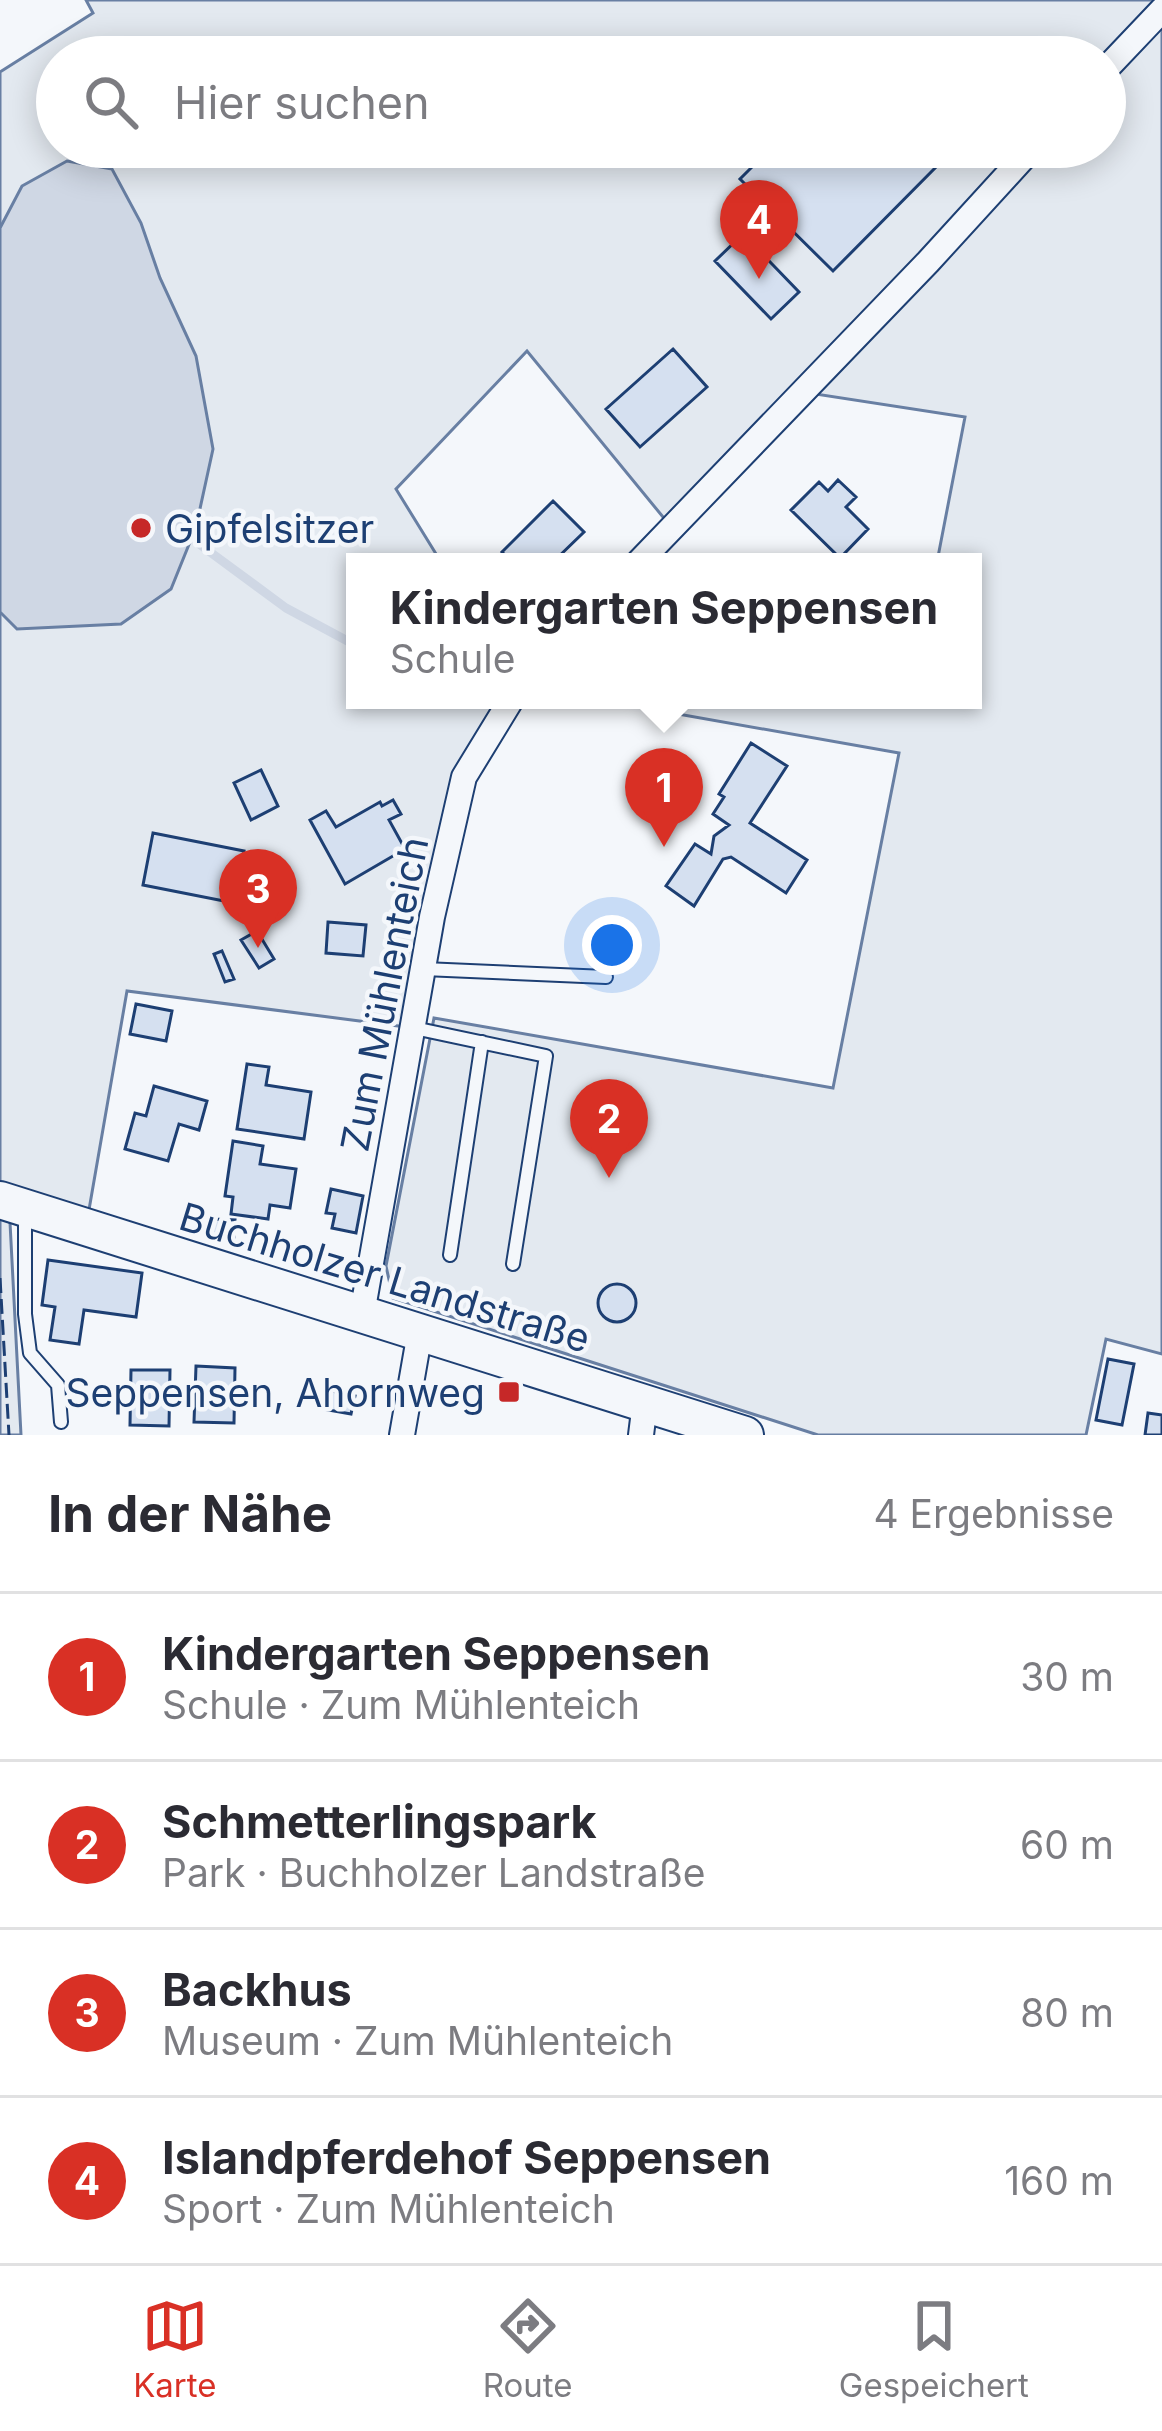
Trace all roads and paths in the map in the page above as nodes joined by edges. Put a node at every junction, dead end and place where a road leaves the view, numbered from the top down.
1 (1162, 10) edge
2 (1126, 48) edge
3 (1014, 168) edge
4 (649, 553) edge
5 (506, 709) edge
6 (424, 969) junction
7 (606, 977) dead end
8 (414, 1028) junction
9 (482, 1042) junction
10 (13, 1204) edge
11 (450, 1255) dead end
12 (513, 1264) dead end
13 (362, 1314) junction
14 (420, 1332) junction
15 (643, 1419) edge
16 (61, 1422) dead end
17 (402, 1435) edge
18 (746, 1435) edge

1 - 2 street
3 - 4 street
5 - 6 street, Zum Mühlenteich
6 - 7 lane
6 - 8 street, Zum Mühlenteich
8 - 9 lane
8 - 13 street, Zum Mühlenteich
9 - 11 lane
9 - 12 lane
10 - 13 main road, Buchholzer Landstraße
10 - 16 lane
13 - 14 main road, Buchholzer Landstraße
14 - 15 main road, Buchholzer Landstraße
14 - 17 street
15 - 18 main road, Buchholzer Landstraße

